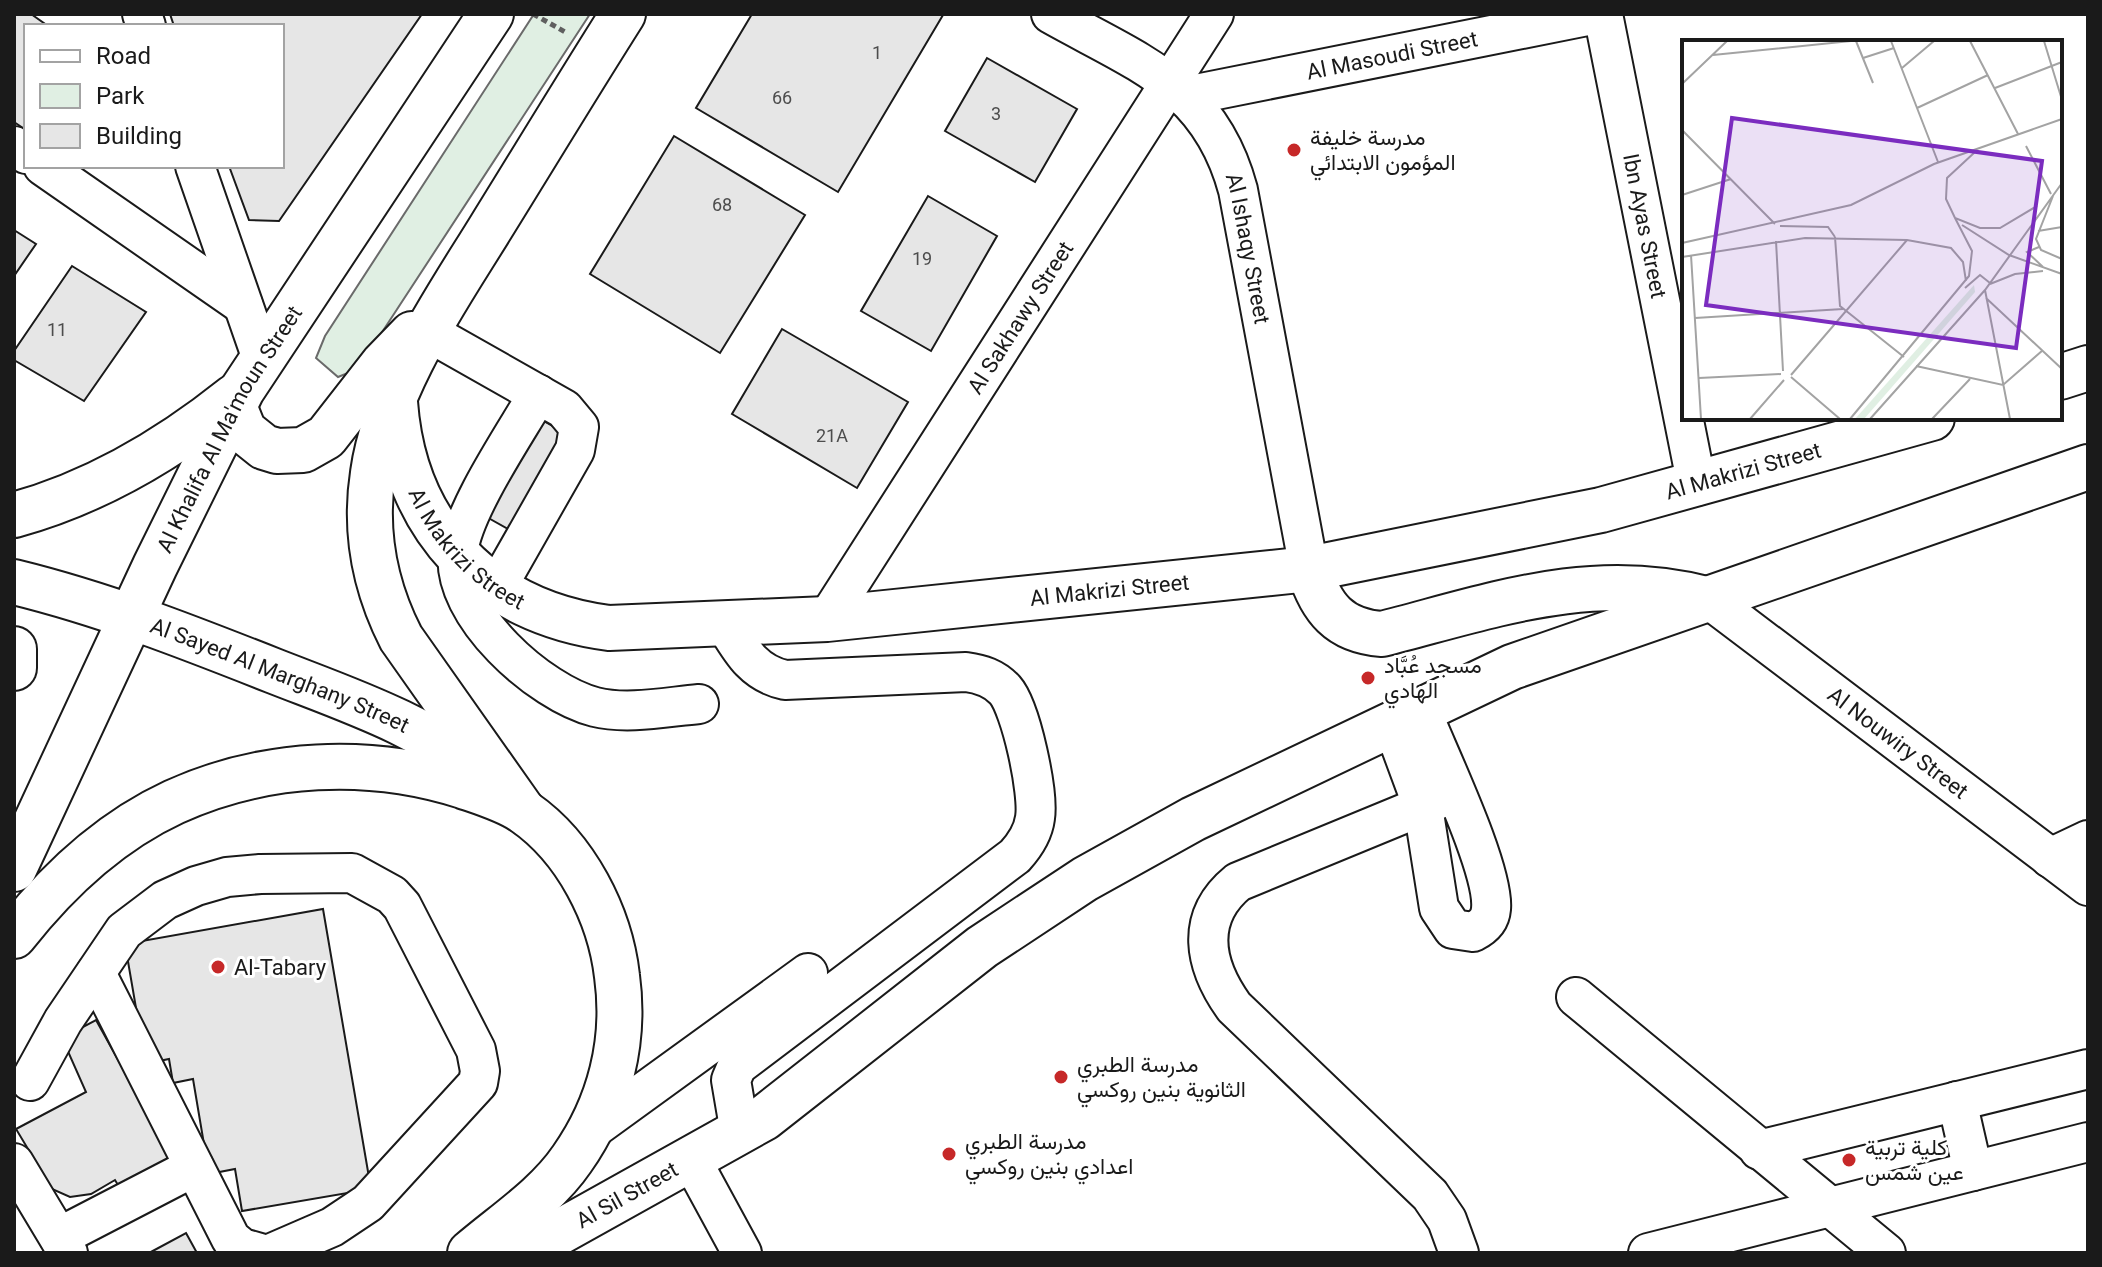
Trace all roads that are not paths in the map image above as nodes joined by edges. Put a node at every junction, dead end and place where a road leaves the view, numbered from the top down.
1 (491, 14) edge
2 (623, 14) edge
3 (1051, 14) edge
4 (1214, 14) edge
5 (1600, 14) edge
6 (1178, 90) junction
7 (46, 168) edge
8 (196, 168) edge
9 (243, 305) junction
10 (434, 320) junction
11 (2088, 368) edge
12 (2062, 376) edge
13 (246, 384) junction
14 (538, 394) junction
15 (395, 402) junction
16 (1682, 413) edge
17 (1683, 420) edge
18 (1925, 420) edge
19 (2088, 467) edge
20 (1697, 486) junction
21 (14, 515) edge
22 (458, 553) junction
23 (1309, 569) junction
24 (14, 582) edge
25 (496, 589) junction
26 (1710, 600) junction
27 (132, 615) junction
28 (827, 619) junction
29 (725, 624) junction
30 (14, 649) edge
31 (14, 668) edge
32 (699, 704) dead end
33 (1406, 717) junction
34 (523, 811) junction
35 (2088, 840) edge
36 (2050, 858) junction
37 (14, 869) edge
38 (2088, 886) edge
39 (14, 936) edge
40 (96, 973) junction
41 (808, 973) dead end
42 (1576, 997) dead end
43 (2088, 1069) edge
44 (30, 1081) dead end
45 (1957, 1101) junction
46 (590, 1131) junction
47 (740, 1133) junction
48 (2088, 1142) edge
49 (1759, 1150) junction
50 (692, 1161) junction
51 (14, 1163) edge
52 (194, 1167) junction
53 (1973, 1171) junction
54 (1828, 1207) junction
55 (1773, 1238) edge
56 (63, 1245) edge
57 (1690, 1248) edge
58 (260, 1253) edge
59 (272, 1253) edge
60 (470, 1253) edge
61 (522, 1253) edge
62 (742, 1253) edge
63 (1459, 1253) edge
64 (1648, 1253) edge
65 (1886, 1253) edge

1 - 13 main road, Al Khalifa Al Ma'moun Street
2 - 10 main road
3 - 6 street, Al Ishaqy Street
4 - 6 street, Al Sakhawy Street
5 - 6 street, Al Masoudi Street
5 - 16 street, Ibn Ayas Street
6 - 23 street, Al Ishaqy Street
6 - 28 street, Al Sakhawy Street
7 - 9 street
8 - 9 street
9 - 13 street
10 - 13 main road
10 - 14 street
10 - 15 main road
11 - 12 main road
13 - 21 main road
13 - 27 main road, Al Khalifa Al Ma'moun Street
14 - 22 street
14 - 25 street
15 - 22 main road, Al Makrizi Street
15 - 34 main road
17 - 20 street, Ibn Ayas Street
18 - 20 main road, Al Makrizi Street
19 - 26 main road
20 - 23 main road, Al Makrizi Street
22 - 25 main road, Al Makrizi Street
22 - 32 street
23 - 26 main road
23 - 28 main road, Al Makrizi Street
24 - 27 main road, Al Sayed Al Marghany Street
25 - 29 main road, Al Makrizi Street
26 - 33 main road
26 - 36 street, Al Nouwiry Street
27 - 34 main road, Al Sayed Al Marghany Street
27 - 37 main road, Al Khalifa Al Ma'moun Street
28 - 29 main road, Al Makrizi Street
29 - 47 street
30 - 31 main road
33 - 47 main road
33 - 63 street
34 - 39 main road
34 - 46 main road
35 - 36 street
36 - 38 street, Al Nouwiry Street
40 - 44 street
40 - 52 street
40 - 59 street
41 - 46 street
42 - 49 street
43 - 45 street
45 - 49 street
45 - 53 street
46 - 60 main road
47 - 50 main road
48 - 53 street
49 - 54 street
50 - 61 main road, Al Sil Street
50 - 62 street
51 - 56 street
52 - 56 street
52 - 58 street
53 - 54 street
54 - 55 street
54 - 65 street
55 - 57 street
57 - 64 street

